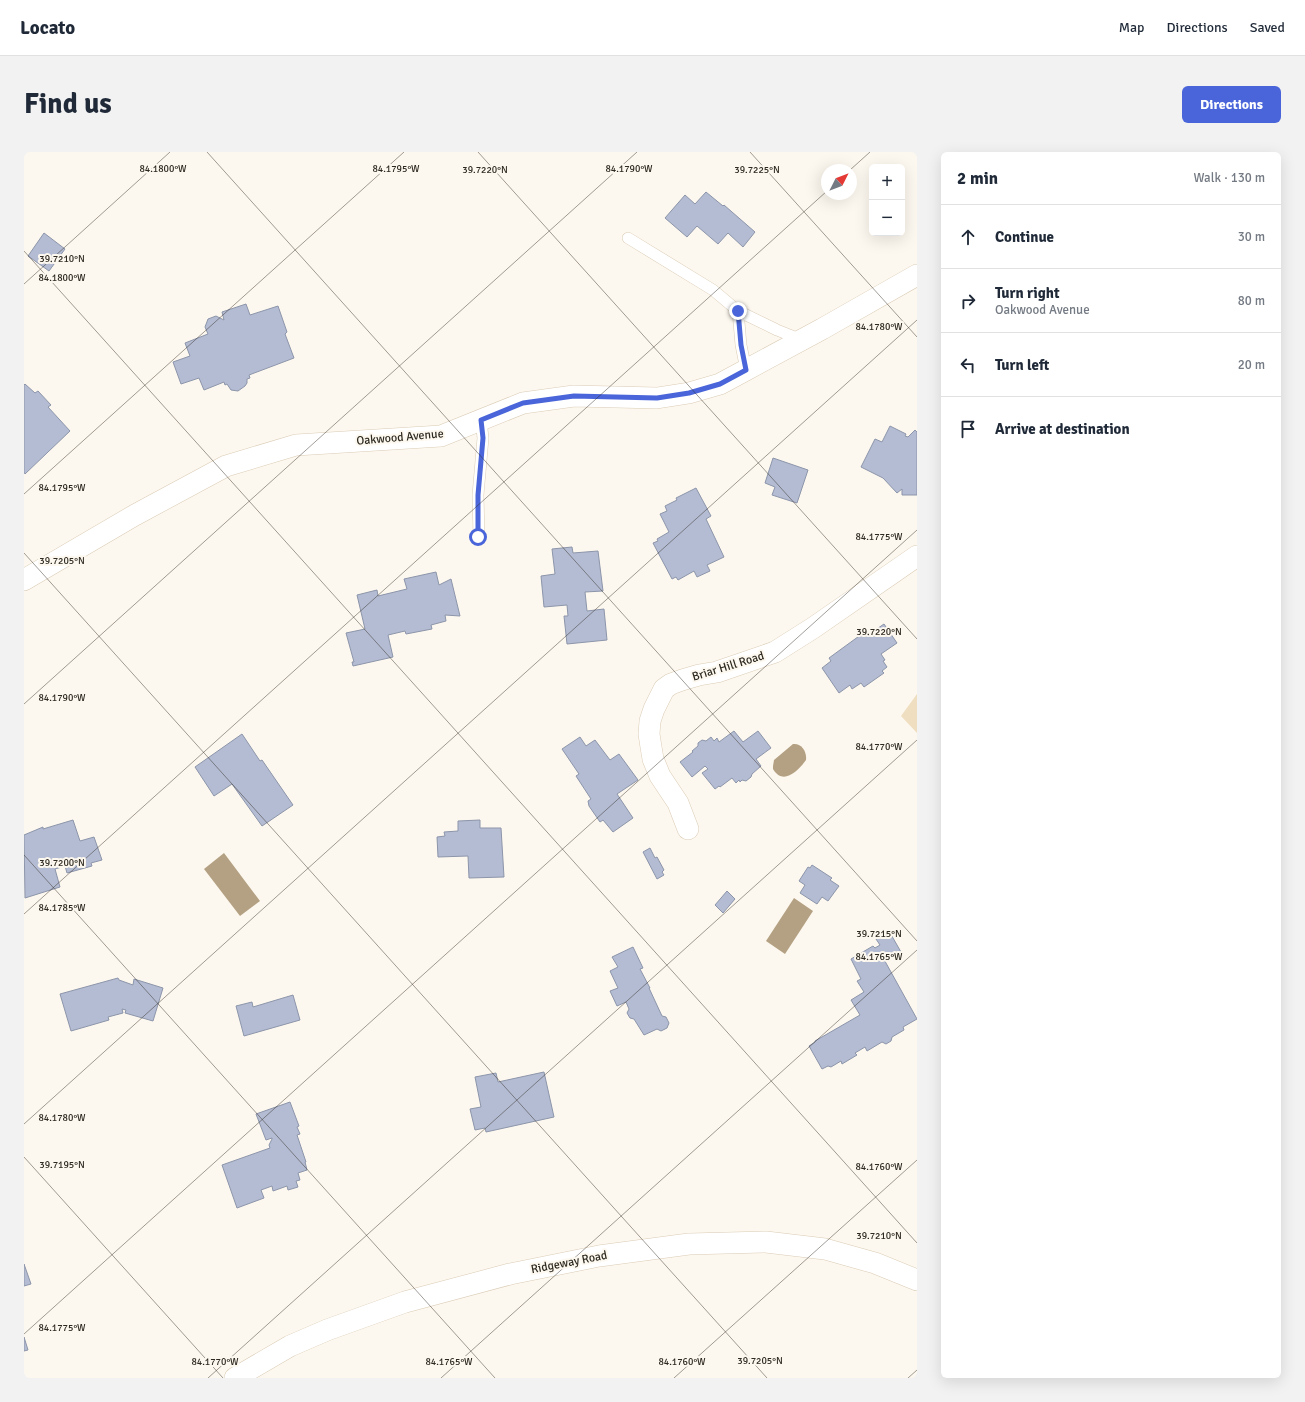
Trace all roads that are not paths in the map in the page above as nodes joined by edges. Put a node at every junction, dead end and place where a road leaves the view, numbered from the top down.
1 (628, 238) dead end
2 (917, 275) edge
3 (738, 311) junction
4 (802, 340) junction
5 (746, 370) junction
6 (481, 420) junction
7 (478, 537) dead end
8 (917, 556) edge
9 (24, 580) edge
10 (688, 829) dead end
11 (917, 1280) edge
12 (235, 1378) edge

1 - 3 lane
2 - 4 street, Oakwood Avenue
3 - 4 lane
3 - 5 lane
4 - 5 street, Oakwood Avenue
5 - 6 street, Oakwood Avenue
6 - 7 lane
6 - 9 street, Oakwood Avenue
8 - 10 street, Briar Hill Road
11 - 12 street, Ridgeway Road

